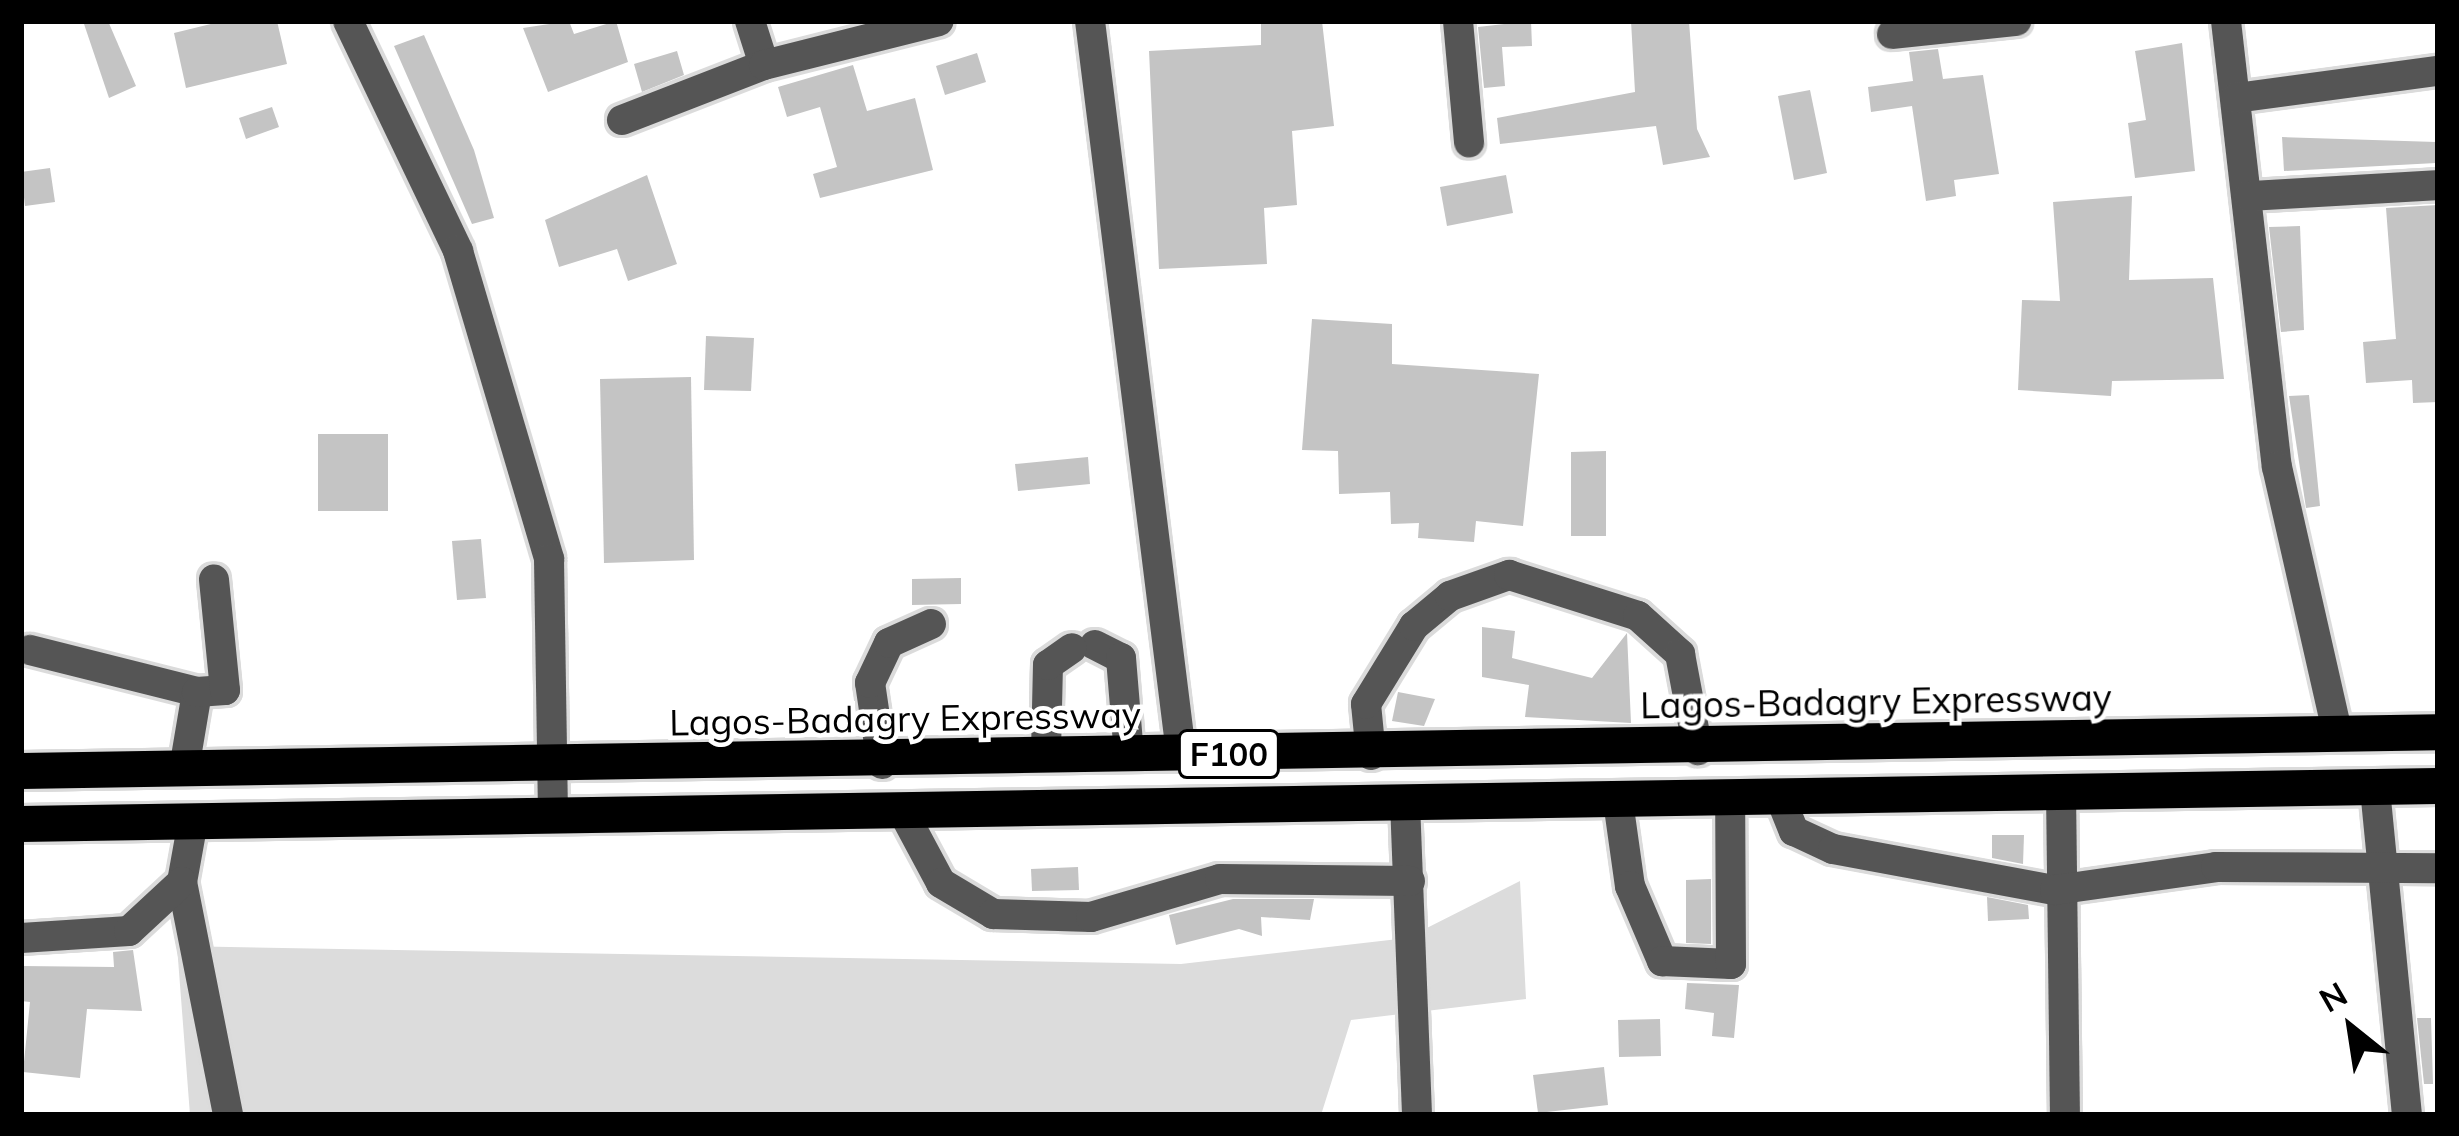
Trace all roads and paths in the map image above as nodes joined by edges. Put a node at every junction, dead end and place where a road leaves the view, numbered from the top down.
1 (348, 21) edge
2 (750, 21) edge
3 (939, 21) edge
4 (1090, 21) edge
5 (1458, 21) edge
6 (2016, 21) edge
7 (2226, 21) edge
8 (1892, 34) dead end
9 (764, 65) junction
10 (2437, 70) edge
11 (2236, 98) junction
12 (622, 120) dead end
13 (1469, 143) dead end
14 (2438, 185) edge
15 (2250, 196) junction
16 (214, 580) dead end
17 (931, 624) dead end
18 (30, 650) dead end
19 (197, 692) junction
20 (2337, 732) junction
21 (2438, 732) edge
22 (1698, 750) junction
23 (1046, 752) junction
24 (1181, 753) junction
25 (1371, 755) junction
26 (1129, 756) junction
27 (882, 764) junction
28 (552, 766) junction
29 (184, 769) junction
30 (21, 771) edge
31 (2438, 786) edge
32 (2374, 789) junction
33 (2061, 791) junction
34 (1780, 797) junction
35 (1730, 800) junction
36 (1618, 801) junction
37 (1405, 802) junction
38 (904, 814) junction
39 (554, 818) junction
40 (194, 821) junction
41 (21, 824) edge
42 (2438, 868) edge
43 (2378, 876) junction
44 (1410, 880) junction
45 (182, 882) junction
46 (2055, 890) junction
47 (21, 938) edge
48 (228, 1115) edge
49 (1417, 1115) edge
50 (2065, 1115) edge
51 (2408, 1115) edge

1 - 28 street
2 - 9 street
3 - 9 street
4 - 24 street
5 - 13 street
6 - 8 street
7 - 11 street
9 - 12 street
10 - 11 street
11 - 15 street
14 - 15 street
15 - 20 street
16 - 19 street
17 - 27 street
18 - 19 street
19 - 29 street
20 - 21 highway, Lagos-Badagry Expressway / F100
20 - 22 highway, Lagos-Badagry Expressway / F100
22 - 25 highway, Lagos-Badagry Expressway / F100
22 - 25 street
23 - 26 highway, Lagos-Badagry Expressway / F100
23 - 26 street
23 - 27 highway, Lagos-Badagry Expressway / F100
24 - 25 highway, Lagos-Badagry Expressway / F100
24 - 26 highway, Lagos-Badagry Expressway / F100
27 - 28 highway, Lagos-Badagry Expressway / F100
28 - 29 highway, Lagos-Badagry Expressway / F100
28 - 39 street
29 - 30 highway, Lagos-Badagry Expressway / F100
31 - 32 highway, F100
32 - 33 highway, F100
32 - 43 street
33 - 34 highway, F100
33 - 46 street
34 - 35 highway, F100
34 - 46 street
35 - 36 highway, F100
35 - 36 street
36 - 37 highway, F100
37 - 38 highway, F100
37 - 44 street
38 - 39 highway, F100
38 - 44 street
39 - 40 highway, F100
40 - 41 highway, F100
40 - 45 street
42 - 43 street
43 - 46 street
43 - 51 street
44 - 49 street
45 - 47 street
45 - 48 street
46 - 50 street

